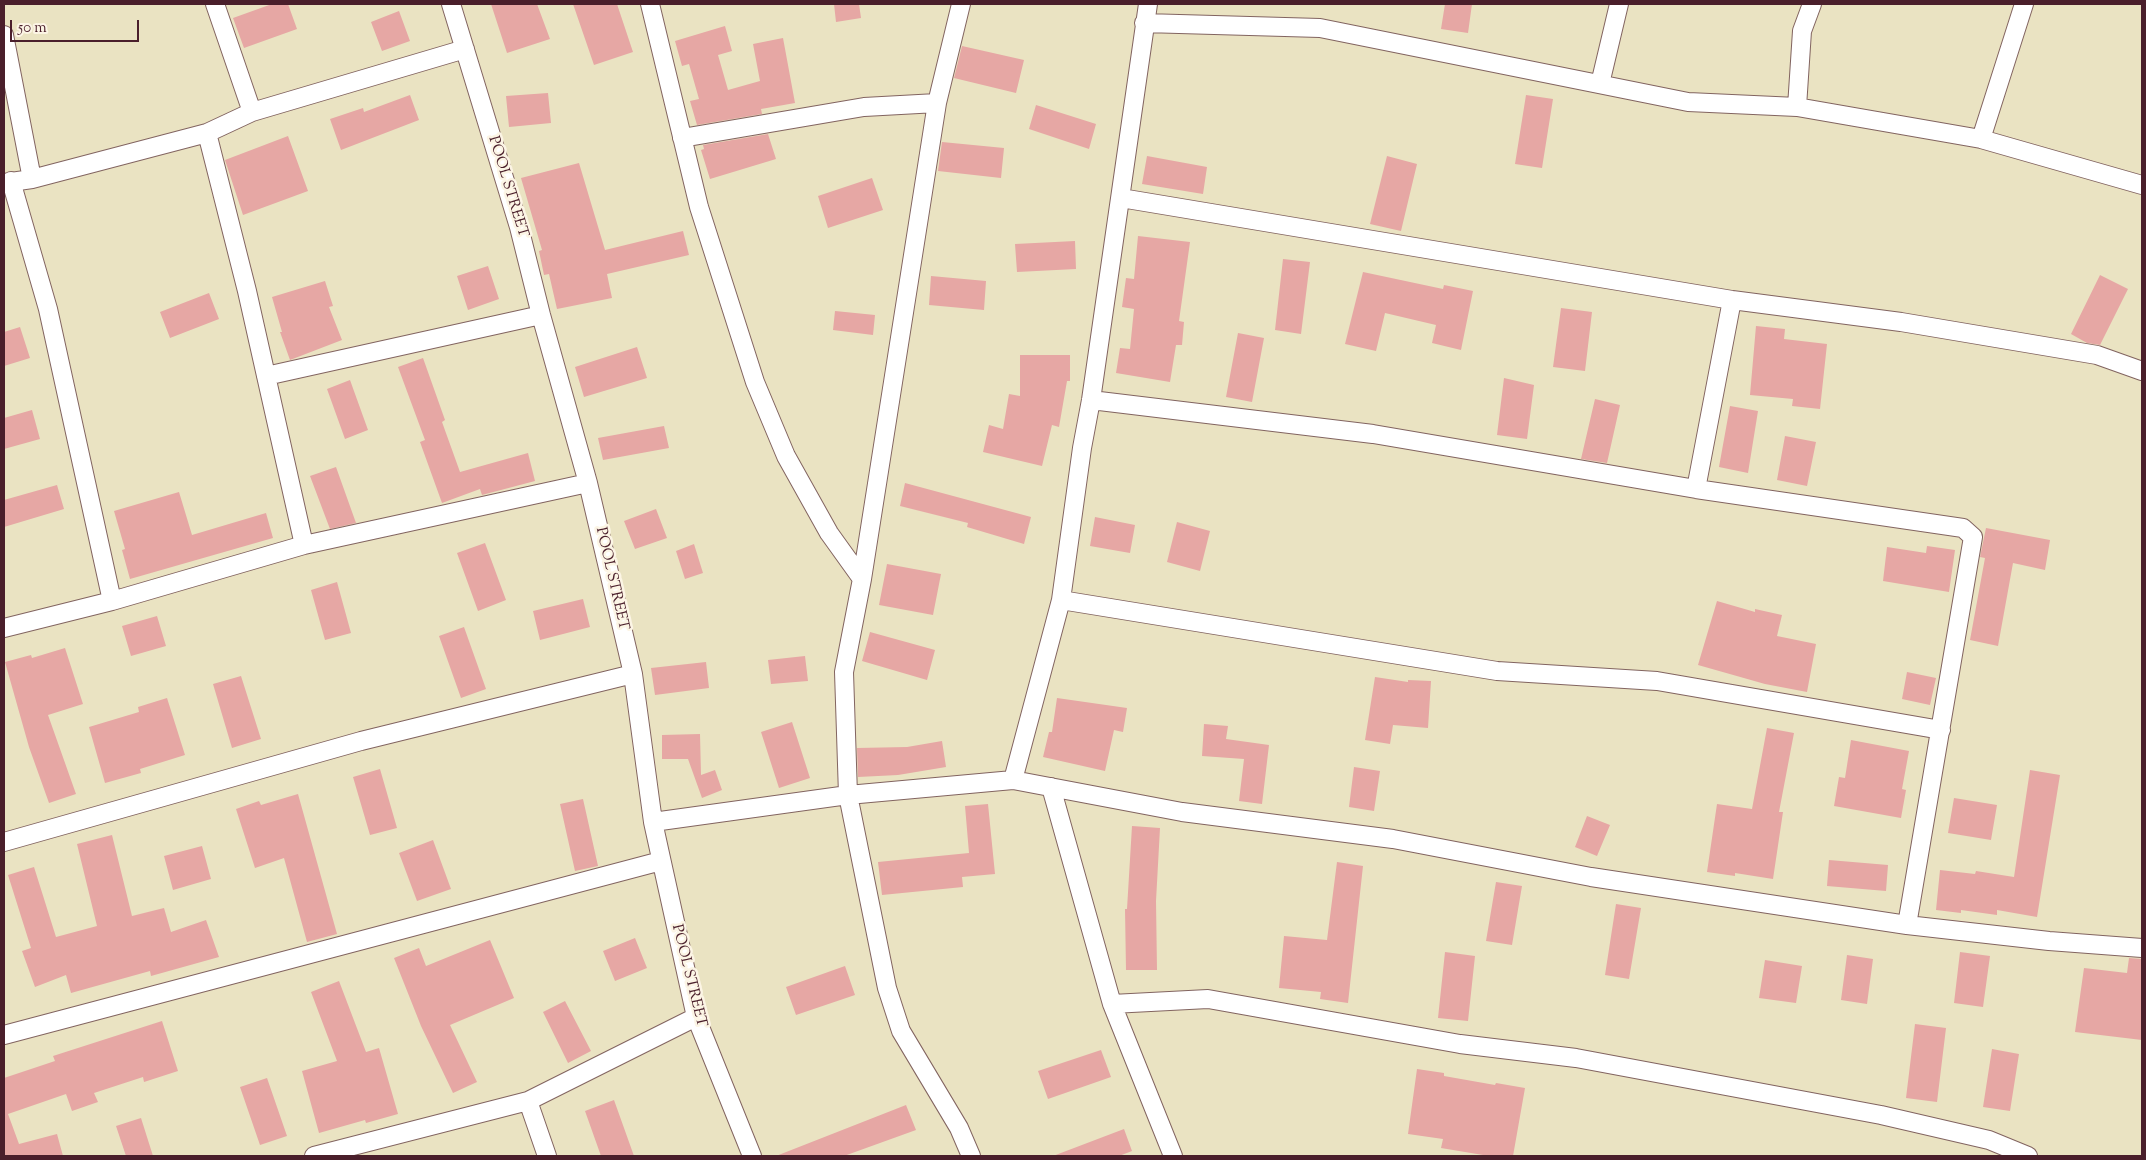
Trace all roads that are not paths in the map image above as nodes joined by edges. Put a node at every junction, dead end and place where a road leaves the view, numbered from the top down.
1 (215, 4) edge
2 (451, 4) edge
3 (650, 4) edge
4 (961, 4) edge
5 (1148, 4) edge
6 (1618, 4) edge
7 (1812, 4) edge
8 (2024, 4) edge
9 (1144, 23) junction
10 (4, 35) edge
11 (465, 49) junction
12 (1600, 84) junction
13 (938, 103) junction
14 (1796, 107) junction
15 (252, 112) junction
16 (207, 133) junction
17 (682, 138) junction
18 (1981, 139) junction
19 (32, 179) junction
20 (8, 182) edge
21 (2142, 185) edge
22 (1121, 198) junction
23 (1732, 300) junction
24 (541, 316) junction
25 (2142, 371) edge
26 (266, 376) junction
27 (1091, 400) junction
28 (588, 483) junction
29 (1696, 489) junction
30 (304, 545) junction
31 (862, 579) junction
32 (1061, 600) junction
33 (112, 601) junction
34 (4, 628) edge
35 (633, 674) junction
36 (1941, 730) junction
37 (1013, 780) junction
38 (1051, 787) junction
39 (848, 795) junction
40 (653, 822) junction
41 (4, 842) edge
42 (661, 861) junction
43 (1906, 924) junction
44 (2142, 948) edge
45 (1112, 1004) junction
46 (696, 1017) junction
47 (4, 1035) edge
48 (528, 1101) junction
49 (314, 1156) edge
50 (547, 1156) edge
51 (752, 1156) edge
52 (971, 1156) edge
53 (1173, 1156) edge
54 (2028, 1156) edge

1 - 15 street
2 - 11 street, POOL STREET
3 - 17 street
4 - 13 street
5 - 9 street
6 - 12 street
7 - 14 street
8 - 18 street
9 - 12 street
9 - 22 street
10 - 19 street
11 - 15 street
11 - 24 street, POOL STREET
12 - 14 street
13 - 17 street
13 - 31 street
14 - 18 street
15 - 16 street
16 - 19 street
16 - 26 street
17 - 31 street
18 - 21 street
19 - 20 street
20 - 33 street
22 - 23 street
22 - 27 street
23 - 25 street
23 - 29 street
24 - 26 street
24 - 28 street, POOL STREET
26 - 30 street
27 - 29 street
27 - 32 street
28 - 30 street
28 - 35 street, POOL STREET
29 - 36 street
30 - 33 street
31 - 39 street
32 - 36 street
32 - 37 street
33 - 34 street
35 - 40 street, POOL STREET
35 - 41 street
36 - 43 street
37 - 38 street
37 - 39 street
38 - 43 street
38 - 45 street
39 - 40 street
39 - 52 street
40 - 42 street, POOL STREET
42 - 46 street, POOL STREET
42 - 47 street
43 - 44 street
45 - 53 street
45 - 54 street
46 - 48 street
46 - 51 street, POOL STREET
48 - 49 street
48 - 50 street

